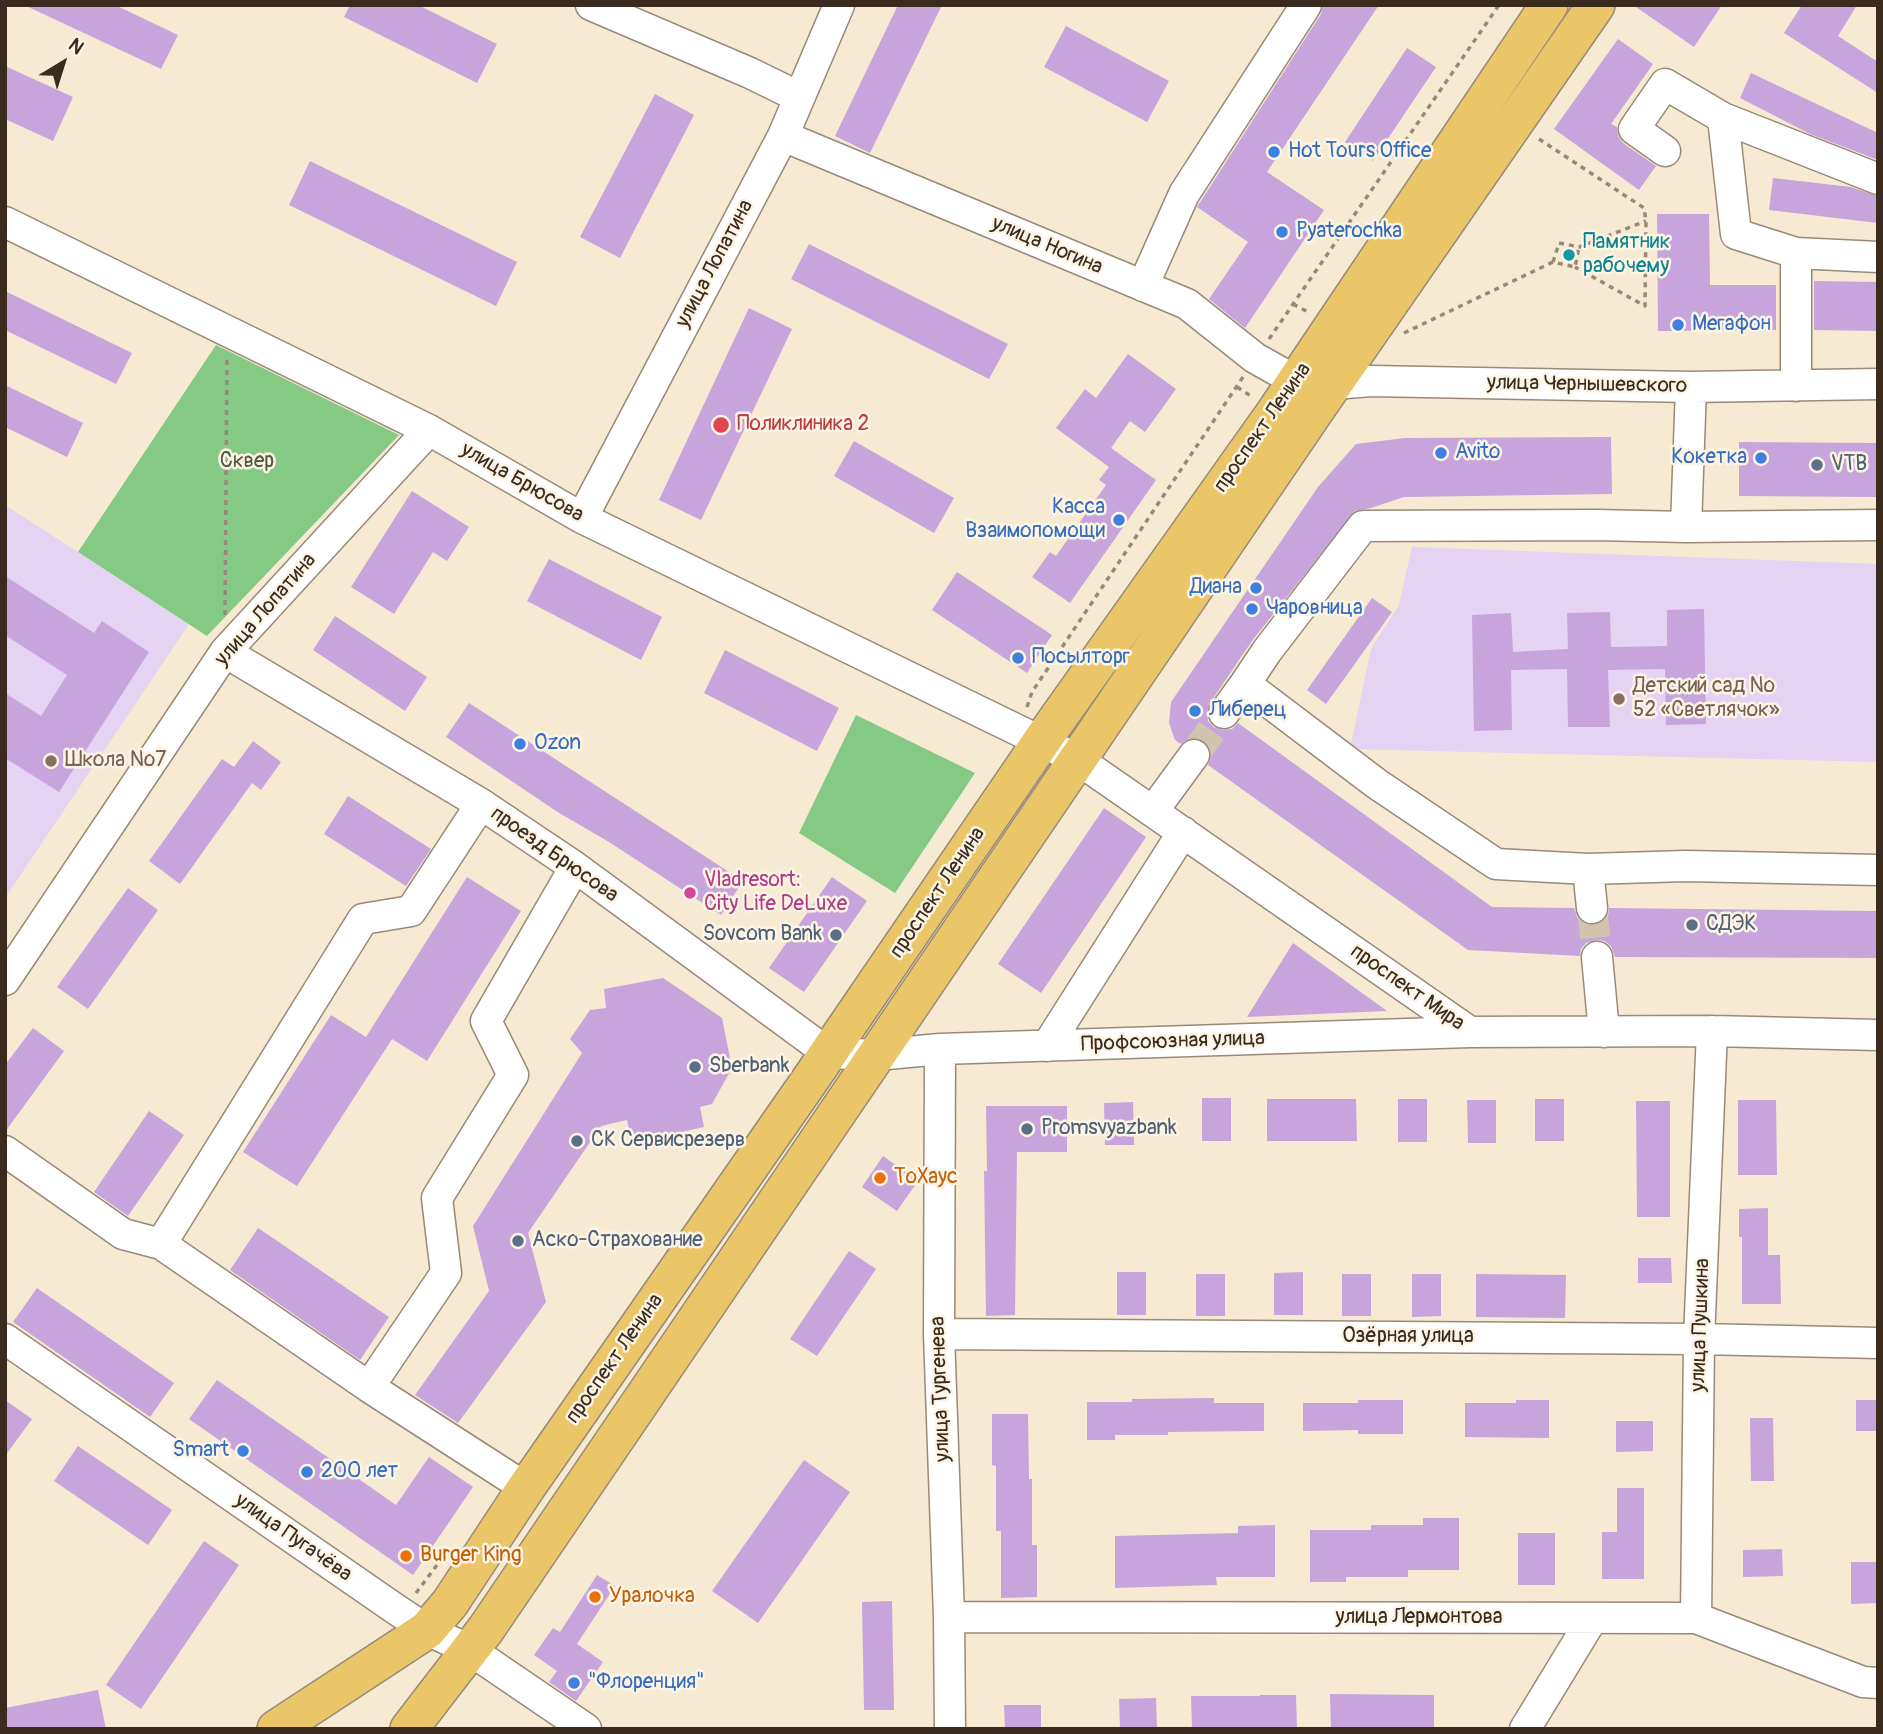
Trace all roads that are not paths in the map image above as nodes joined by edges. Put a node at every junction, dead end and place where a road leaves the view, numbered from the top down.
1 (591, 5) edge
2 (839, 5) edge
3 (1306, 5) edge
4 (1549, 5) edge
5 (1596, 5) edge
6 (799, 97) junction
7 (1723, 118) junction
8 (783, 135) junction
9 (1665, 151) dead end
10 (1878, 179) edge
11 (5, 222) edge
12 (1796, 253) junction
13 (1878, 257) edge
14 (1143, 286) junction
15 (1296, 381) junction
16 (1334, 384) junction
17 (1878, 384) edge
18 (1796, 386) junction
19 (1691, 387) junction
20 (429, 430) junction
21 (582, 518) junction
22 (1878, 525) edge
23 (1686, 527) junction
24 (225, 652) junction
25 (1245, 684) junction
26 (1224, 713) tunnel mouth
27 (1030, 738) junction
28 (1194, 755) tunnel mouth
29 (1077, 759) junction
30 (481, 804) junction
31 (1153, 811) junction
32 (1183, 832) junction
33 (575, 867) junction
34 (1588, 869) junction
35 (1878, 870) edge
36 (1592, 908) tunnel mouth
37 (1597, 957) tunnel mouth
38 (8, 969) edge
39 (1712, 1031) junction
40 (1470, 1032) junction
41 (1604, 1032) junction
42 (1878, 1035) edge
43 (1047, 1046) junction
44 (940, 1049) junction
45 (828, 1053) junction
46 (877, 1055) junction
47 (5, 1151) edge
48 (161, 1244) junction
49 (939, 1334) junction
50 (5, 1339) edge
51 (1699, 1339) junction
52 (1878, 1343) edge
53 (369, 1387) junction
54 (526, 1488) junction
55 (949, 1617) junction
56 (1696, 1618) junction
57 (1592, 1619) junction
58 (427, 1630) junction
59 (470, 1650) junction
60 (1878, 1683) edge
61 (276, 1729) edge
62 (409, 1729) edge
63 (586, 1729) edge
64 (950, 1729) edge
65 (1525, 1729) edge

1 - 6 street
2 - 6 street, улица Лопатина
3 - 14 street
4 - 15 main road, проспект Ленина
5 - 16 main road, проспект Ленина
6 - 8 street, улица Лопатина
7 - 9 street
7 - 10 street
7 - 12 street
8 - 14 street, улица Ногина
8 - 21 street, улица Лопатина
11 - 20 street, улица Брюсова
12 - 13 street
12 - 18 street
14 - 15 street, улица Ногина
15 - 16 street, улица Чернышевского
15 - 27 main road, проспект Ленина
16 - 19 street, улица Чернышевского
16 - 29 main road, проспект Ленина
17 - 18 street, улица Чернышевского
18 - 19 street, улица Чернышевского
19 - 23 street
20 - 21 street, улица Брюсова
20 - 24 street, улица Лопатина
21 - 27 street, улица Брюсова
22 - 23 street
23 - 25 street
24 - 30 street, проезд Брюсова
24 - 38 street, улица Лопатина
25 - 26 street
25 - 34 street
27 - 29 street, проспект Мира
27 - 45 main road, проспект Ленина
28 - 31 street
29 - 31 street, проспект Мира
29 - 46 main road, проспект Ленина
30 - 33 street, проезд Брюсова
30 - 48 street
31 - 32 street, проспект Мира
32 - 40 street, проспект Мира
32 - 43 street
33 - 45 street, проезд Брюсова
33 - 53 street
34 - 35 street
34 - 36 street
37 - 41 street
39 - 41 street, проспект Мира
39 - 42 street, проспект Мира
39 - 51 street, улица Пушкина
40 - 41 street, проспект Мира
40 - 43 street, Профсоюзная улица
43 - 44 street, Профсоюзная улица
44 - 46 street, Профсоюзная улица
44 - 49 street, улица Тургенева
45 - 46 street
45 - 54 main road, проспект Ленина
46 - 59 main road, проспект Ленина
47 - 48 street
48 - 53 street
49 - 51 street, Озёрная улица
49 - 55 street, улица Тургенева
50 - 58 street, улица Пугачёва
51 - 52 street, Озёрная улица
51 - 56 street, улица Пушкина
53 - 54 street
54 - 58 main road, проспект Ленина
55 - 57 street, улица Лермонтова
55 - 64 street, улица Тургенева
56 - 57 street, улица Лермонтова
56 - 60 street, улица Лермонтова
57 - 65 street
58 - 59 street, улица Пугачёва
58 - 61 main road, проспект Ленина
59 - 62 main road, проспект Ленина
59 - 63 street, улица Пугачёва

